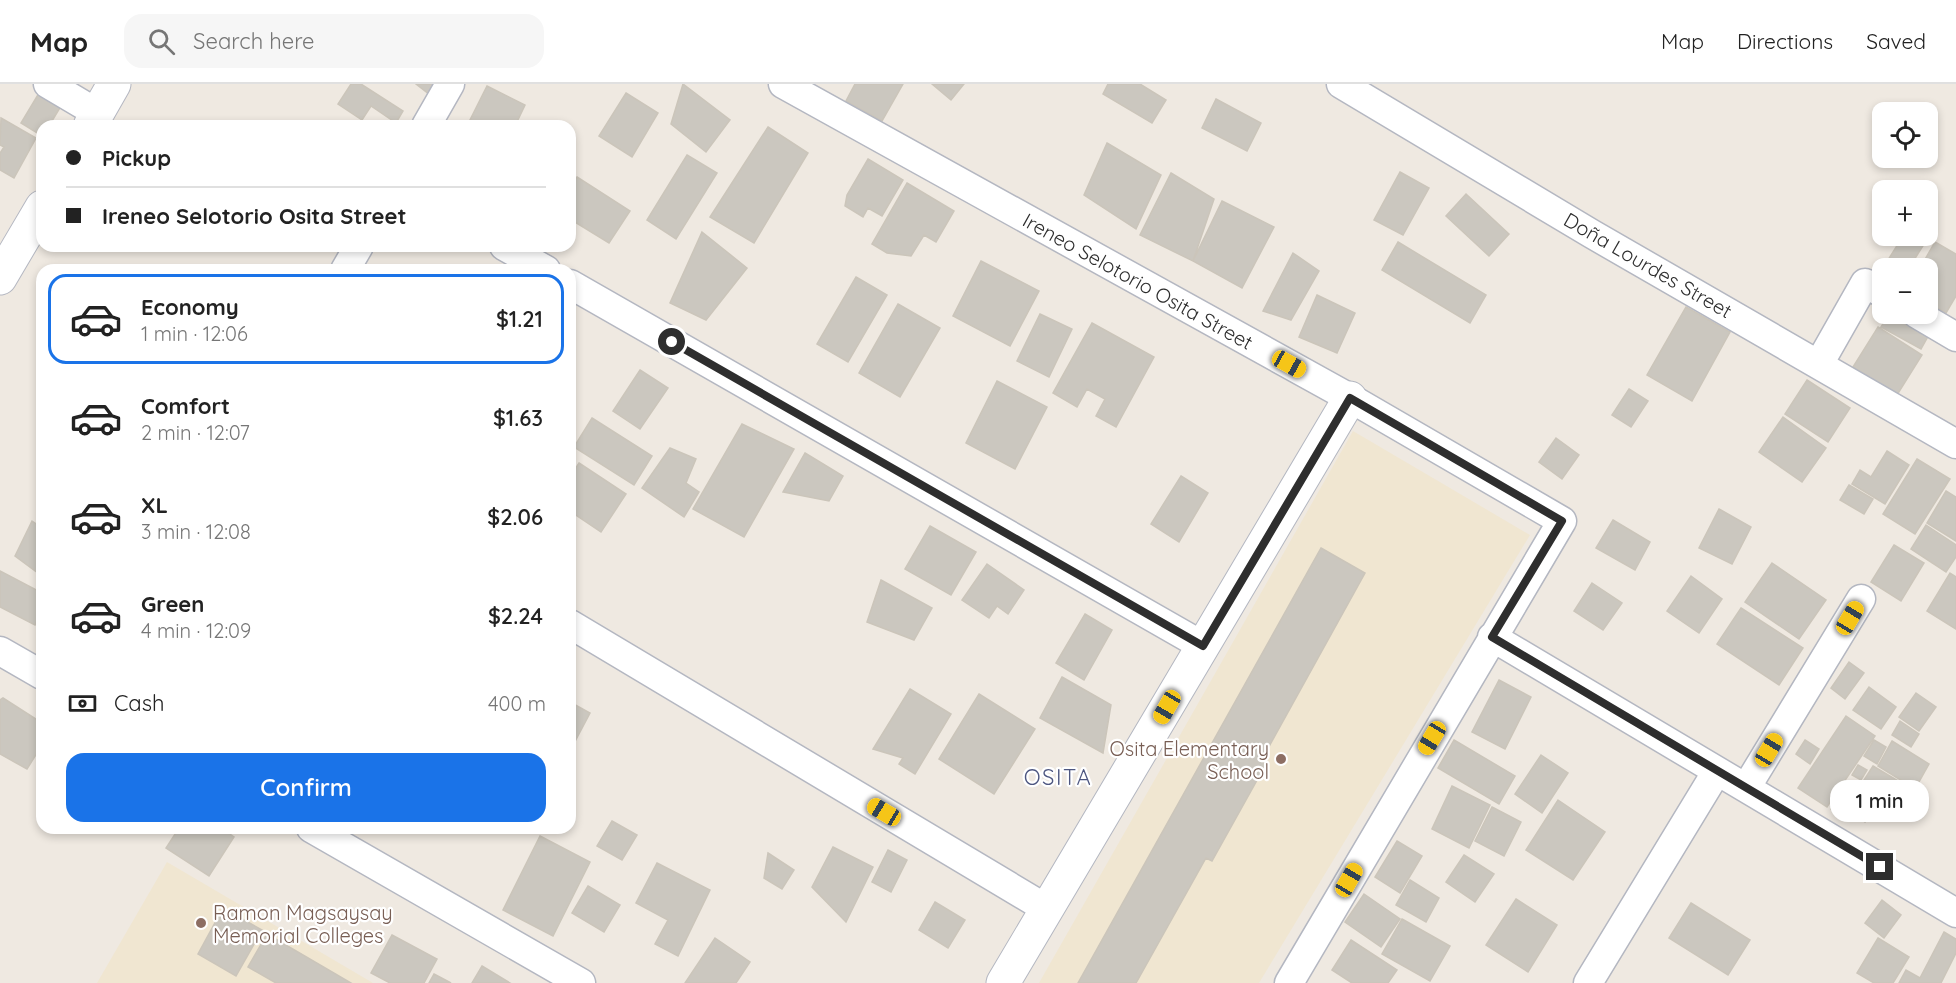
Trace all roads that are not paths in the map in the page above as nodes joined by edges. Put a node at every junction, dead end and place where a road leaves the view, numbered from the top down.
1 (48, 84) edge
2 (114, 84) edge
3 (450, 84) edge
4 (783, 84) edge
5 (1341, 84) edge
6 (93, 119) edge
7 (429, 120) edge
8 (36, 217) edge
9 (514, 252) edge
10 (536, 264) edge
11 (0, 279) edge
12 (576, 287) edge
13 (1872, 287) edge
14 (1934, 324) edge
15 (1956, 337) edge
16 (1819, 364) junction
17 (1350, 398) junction
18 (1956, 444) edge
19 (1861, 599) dead end
20 (576, 628) edge
21 (1492, 637) junction
22 (1203, 646) junction
23 (0, 651) edge
24 (36, 672) edge
25 (1717, 771) junction
26 (1746, 788) junction
27 (321, 834) edge
28 (1047, 909) junction
29 (1956, 913) edge
30 (580, 983) edge
31 (1003, 983) edge
32 (1289, 983) edge
33 (1588, 983) edge

1 - 6 street
2 - 6 street
3 - 7 street
4 - 17 street, Ireneo Selotorio Osita Street
5 - 16 street, Doña Lourdes Street
8 - 11 street
9 - 10 street
12 - 22 street
13 - 16 street
14 - 15 street
16 - 18 street, Doña Lourdes Street
17 - 21 street, Ireneo Selotorio Osita Street
17 - 22 street
19 - 26 street
20 - 28 street
21 - 25 street
21 - 32 street
22 - 28 street
23 - 24 street
25 - 26 street
25 - 33 street
26 - 29 street
27 - 30 street
28 - 31 street

